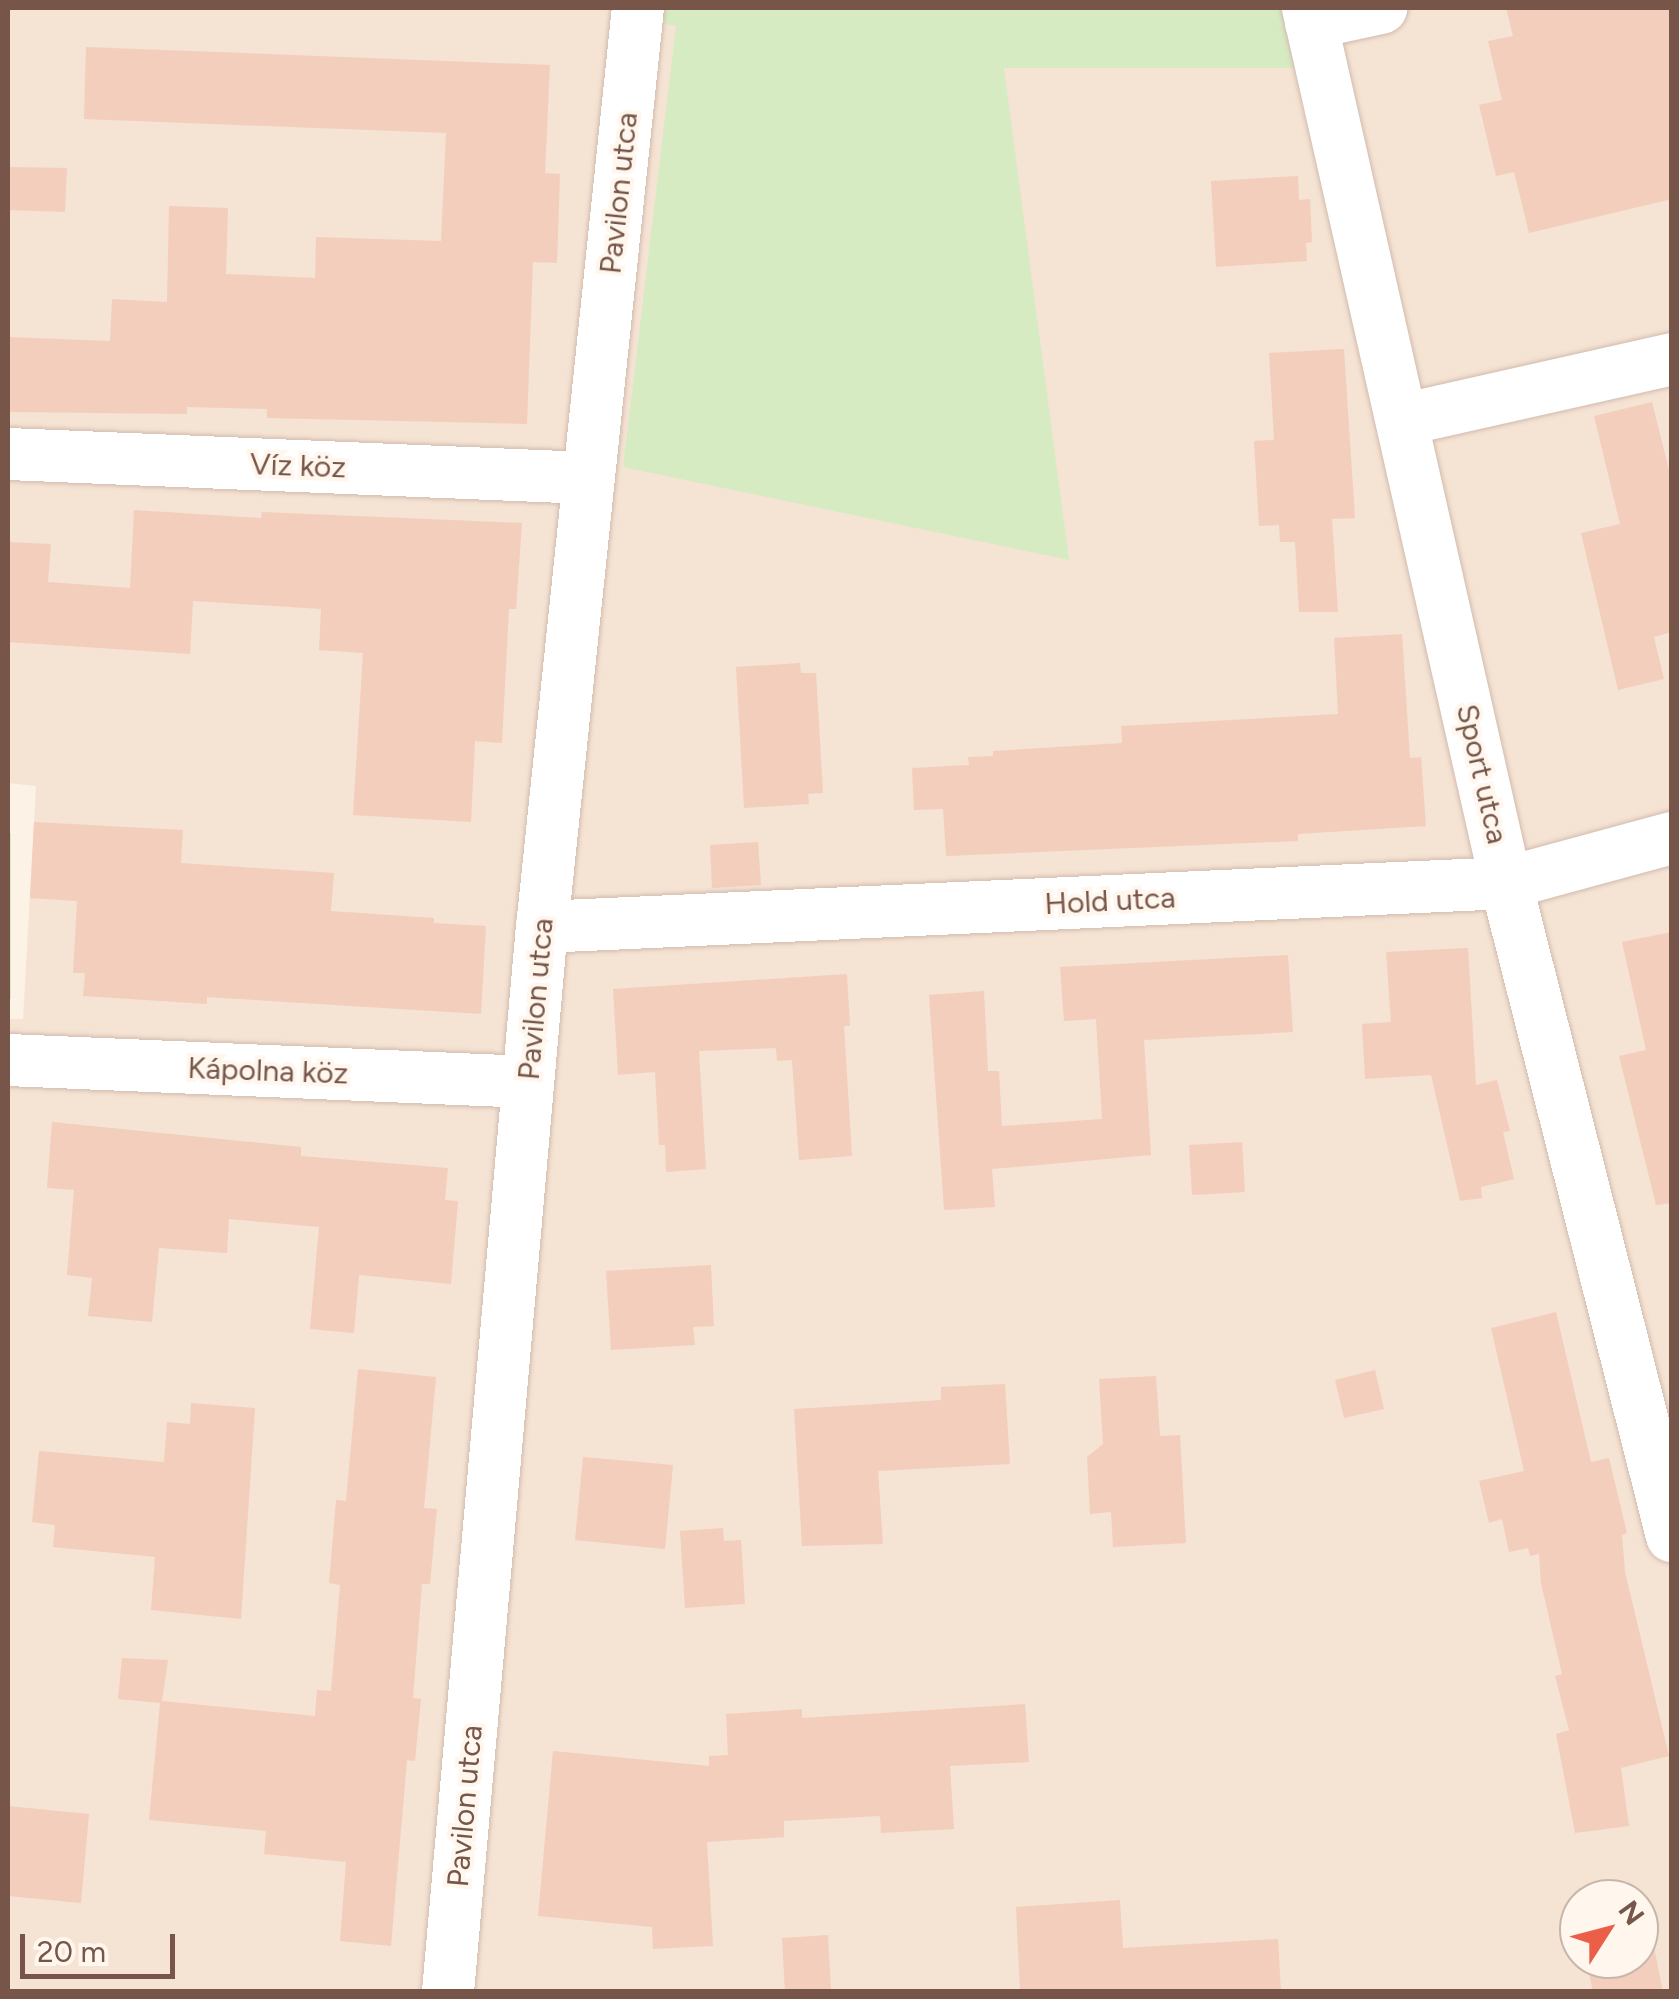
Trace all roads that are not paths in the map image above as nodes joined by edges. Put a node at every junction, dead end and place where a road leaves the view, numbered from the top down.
1 (638, 8) edge
2 (1380, 8) edge
3 (1309, 16) edge
4 (1672, 359) edge
5 (1402, 420) junction
6 (8, 454) edge
7 (588, 478) junction
8 (1672, 838) edge
9 (1506, 883) junction
10 (542, 928) junction
11 (8, 1060) edge
12 (528, 1082) junction
13 (1672, 1536) edge
14 (448, 1992) edge

1 - 7 street, Pavilon utca
2 - 3 street
3 - 5 street, Sport utca
4 - 5 street
5 - 9 street, Sport utca
6 - 7 street, Víz köz
7 - 10 street, Pavilon utca
8 - 9 street, Hold utca
9 - 10 street, Hold utca
9 - 13 street, Sport utca
10 - 12 street, Pavilon utca
11 - 12 street, Kápolna köz
12 - 14 street, Pavilon utca

